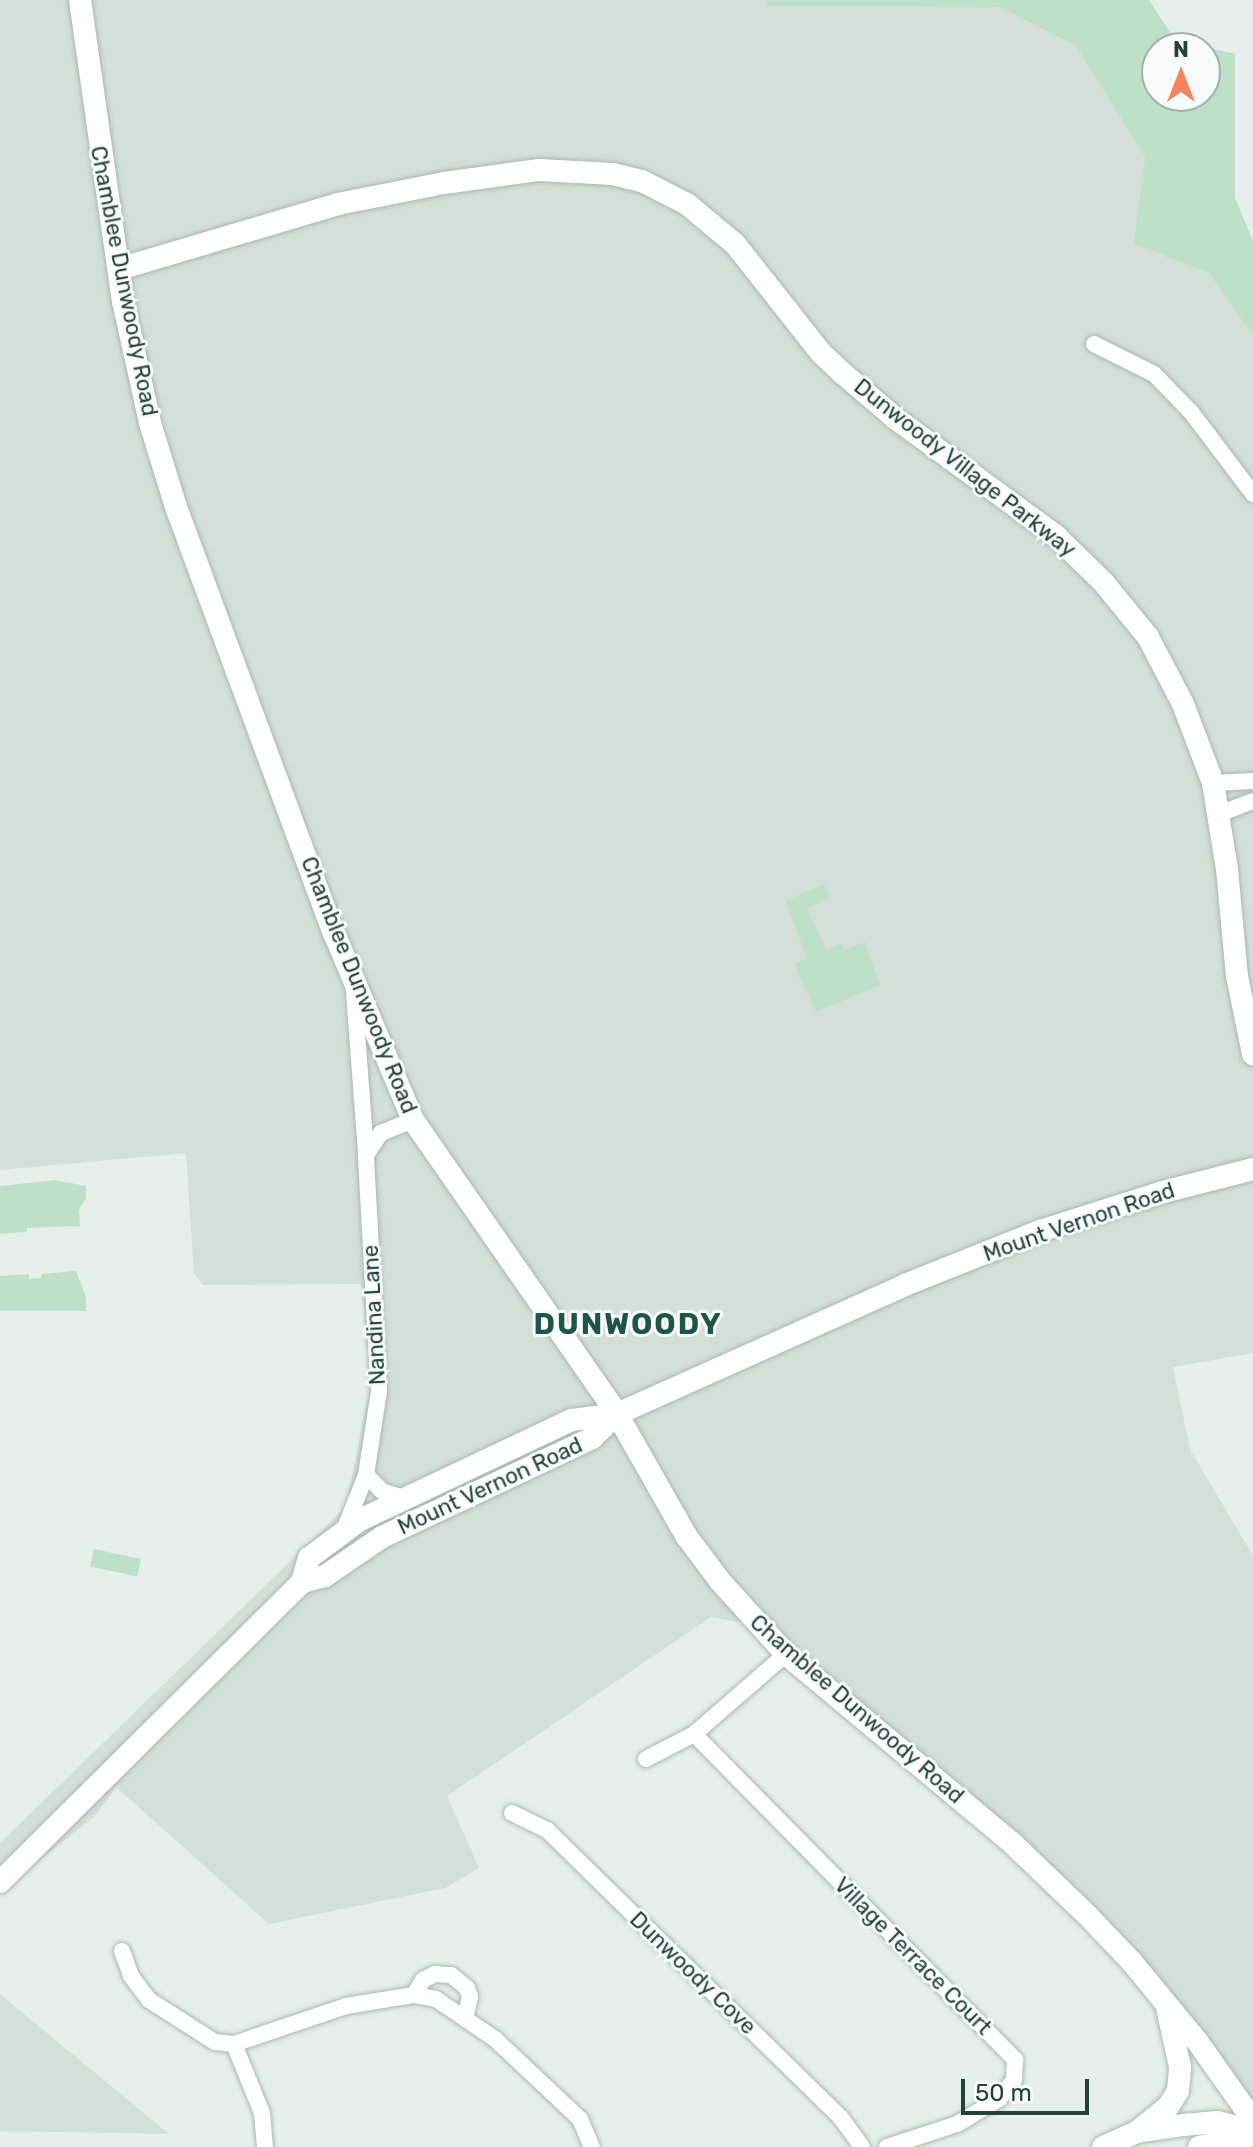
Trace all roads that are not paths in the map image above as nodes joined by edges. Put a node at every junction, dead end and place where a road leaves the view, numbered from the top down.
1 (80, 0) edge
2 (119, 269) junction
3 (1094, 344) dead end
4 (1253, 494) edge
5 (1253, 781) edge
6 (1213, 783) junction
7 (1253, 801) edge
8 (1219, 814) junction
9 (354, 984) junction
10 (1253, 1054) edge
11 (413, 1120) junction
12 (366, 1155) junction
13 (1253, 1169) edge
14 (617, 1414) junction
15 (366, 1475) junction
16 (404, 1498) junction
17 (345, 1528) junction
18 (302, 1582) junction
19 (786, 1654) junction
20 (694, 1734) junction
21 (646, 1759) dead end
22 (512, 1813) dead end
23 (0, 1882) edge
24 (122, 1951) dead end
25 (414, 1995) junction
26 (1167, 2007) junction
27 (465, 2018) junction
28 (234, 2044) junction
29 (1253, 2120) edge
30 (1137, 2132) junction
31 (1253, 2133) edge
32 (265, 2147) edge
33 (592, 2147) edge
34 (862, 2147) edge
35 (887, 2147) edge
36 (1103, 2147) edge
37 (1199, 2147) edge

1 - 2 street, Chamblee Dunwoody Road
2 - 6 street, Dunwoody Village Parkway
2 - 9 street, Chamblee Dunwoody Road
3 - 4 street
5 - 6 street
6 - 8 street, Dunwoody Village Parkway
7 - 8 street
8 - 10 street, Dunwoody Village Parkway
9 - 11 street, Chamblee Dunwoody Road
9 - 12 street, Nandina Lane
11 - 12 street
11 - 14 street, Chamblee Dunwoody Road
12 - 15 street, Nandina Lane
13 - 14 street, Mount Vernon Road
14 - 16 street
14 - 18 street, Mount Vernon Road
14 - 19 street, Chamblee Dunwoody Road
15 - 16 street
15 - 17 street, Nandina Lane
16 - 17 street
17 - 18 street
18 - 23 street, Mount Vernon Road
19 - 20 street
19 - 26 street, Chamblee Dunwoody Road
20 - 21 street
20 - 35 street, Village Terrace Court
22 - 34 street, Dunwoody Cove
24 - 28 street
25 - 27 street
25 - 27 street
25 - 28 street
26 - 29 street, Chamblee Dunwoody Road
26 - 30 street
27 - 33 street
28 - 32 street
30 - 31 street
30 - 36 street
31 - 37 street

